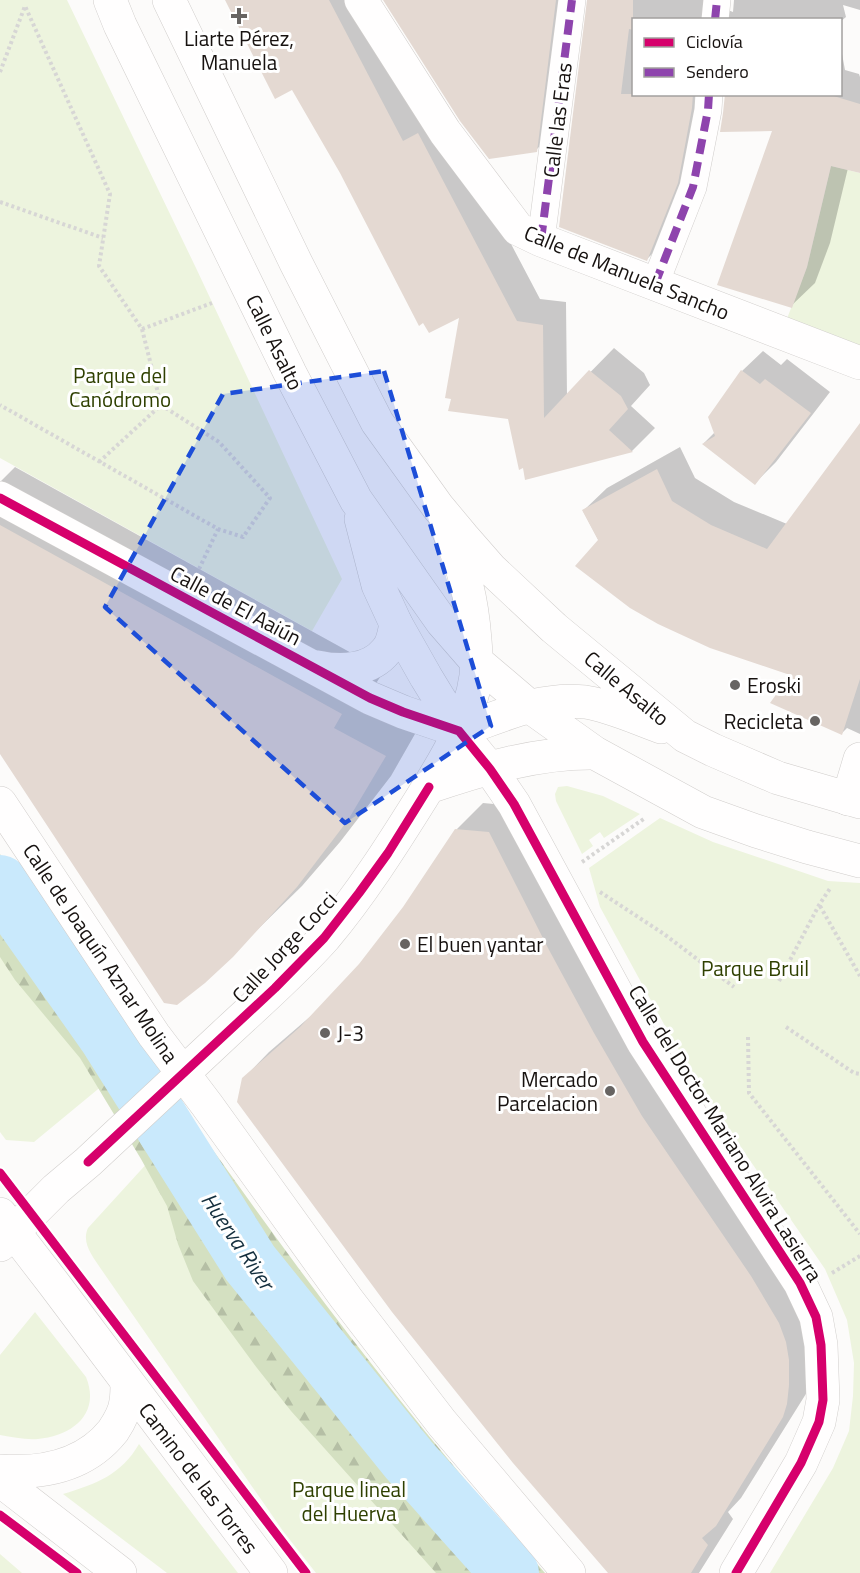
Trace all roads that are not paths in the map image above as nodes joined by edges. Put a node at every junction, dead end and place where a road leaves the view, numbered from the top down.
1 (110, 0) edge
2 (169, 0) edge
3 (361, 0) edge
4 (572, 0) edge
5 (717, 0) edge
6 (715, 18) edge
7 (709, 96) edge
8 (541, 240) junction
9 (656, 284) junction
10 (860, 363) edge
11 (0, 498) edge
12 (356, 500) junction
13 (438, 507) junction
14 (396, 624) junction
15 (476, 662) junction
16 (311, 665) junction
17 (529, 706) junction
18 (459, 732) junction
19 (685, 736) junction
20 (595, 753) junction
21 (490, 769) junction
22 (857, 784) edge
23 (429, 787) junction
24 (0, 803) edge
25 (860, 861) edge
26 (176, 1080) junction
27 (4, 1230) edge
28 (127, 1383) junction
29 (0, 1471) edge
30 (0, 1480) edge
31 (120, 1573) edge
32 (271, 1573) edge
33 (569, 1573) edge
34 (736, 1573) edge

1 - 12 main road, Calle Asalto
2 - 13 main road, Calle Asalto
3 - 8 main road, Calle de Manuela Sancho
4 - 8 street, Calle las Eras
5 - 6 street
7 - 9 street
8 - 9 main road, Calle de Manuela Sancho
9 - 10 main road, Calle de Manuela Sancho
11 - 16 main road, Calle de El Aaiún
12 - 14 main road
12 - 15 main road, Calle Asalto
13 - 15 main road, Calle Asalto
13 - 19 main road, Calle Asalto
14 - 16 main road, Calle de El Aaiún
14 - 18 main road
15 - 17 main road, Calle Asalto
15 - 18 main road, Calle Asalto
16 - 18 main road, Calle de El Aaiún
17 - 18 main road
17 - 19 main road
17 - 20 main road, Calle Asalto
18 - 21 main road, Calle del Doctor Mariano Alvira Lasierra
18 - 23 main road, Calle Jorge Cocci
19 - 22 main road, Calle Asalto
20 - 21 main road
20 - 25 main road, Calle Asalto
21 - 23 main road
21 - 34 main road, Calle del Doctor Mariano Alvira Lasierra
23 - 26 main road, Calle Jorge Cocci
24 - 26 main road, Calle de Joaquín Aznar Molina
26 - 27 main road, Calle Jorge Cocci
26 - 33 main road
27 - 28 main road, Camino de las Torres
28 - 29 main road, Camino de las Torres
28 - 32 main road, Camino de las Torres
30 - 31 main road

